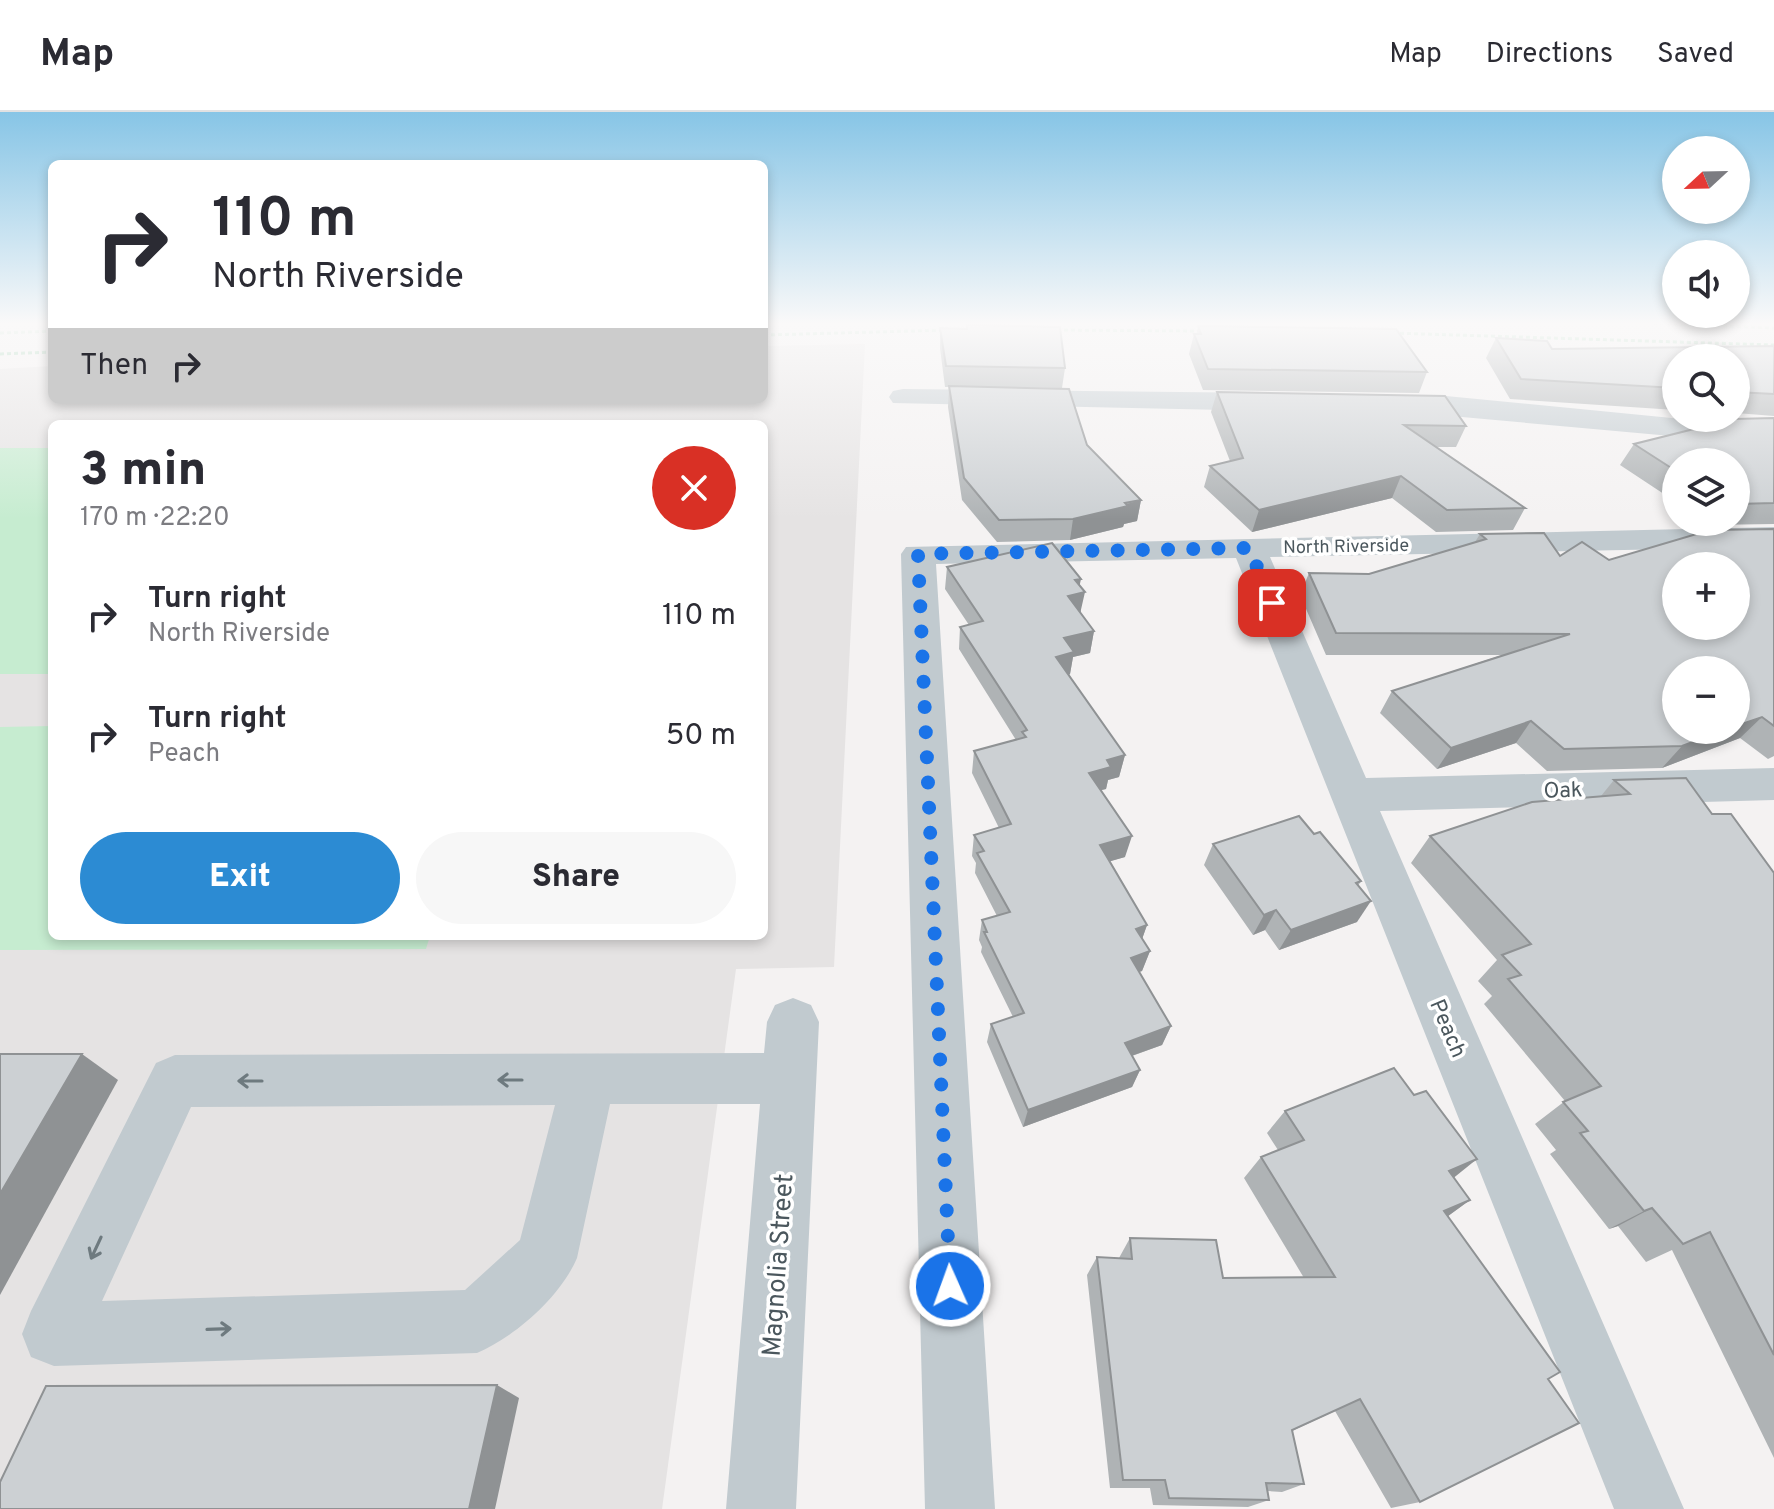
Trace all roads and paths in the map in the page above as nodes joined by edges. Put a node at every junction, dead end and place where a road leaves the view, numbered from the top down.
1 (903, 397) dead end
2 (1302, 403) edge
3 (1366, 404) edge
4 (1774, 427) edge
5 (1774, 537) edge
6 (1249, 548) junction
7 (1769, 790) edge
8 (1352, 795) junction
9 (588, 1080) junction
10 (761, 1509) edge
11 (960, 1509) edge
12 (1649, 1509) edge

1 - 2 street
3 - 4 street
5 - 6 street, North Riverside
6 - 8 street, Peach
6 - 11 street, North Riverside
7 - 8 street, Oak
8 - 12 street, Peach
9 -> 9 street
9 - 10 street, Magnolia Street

